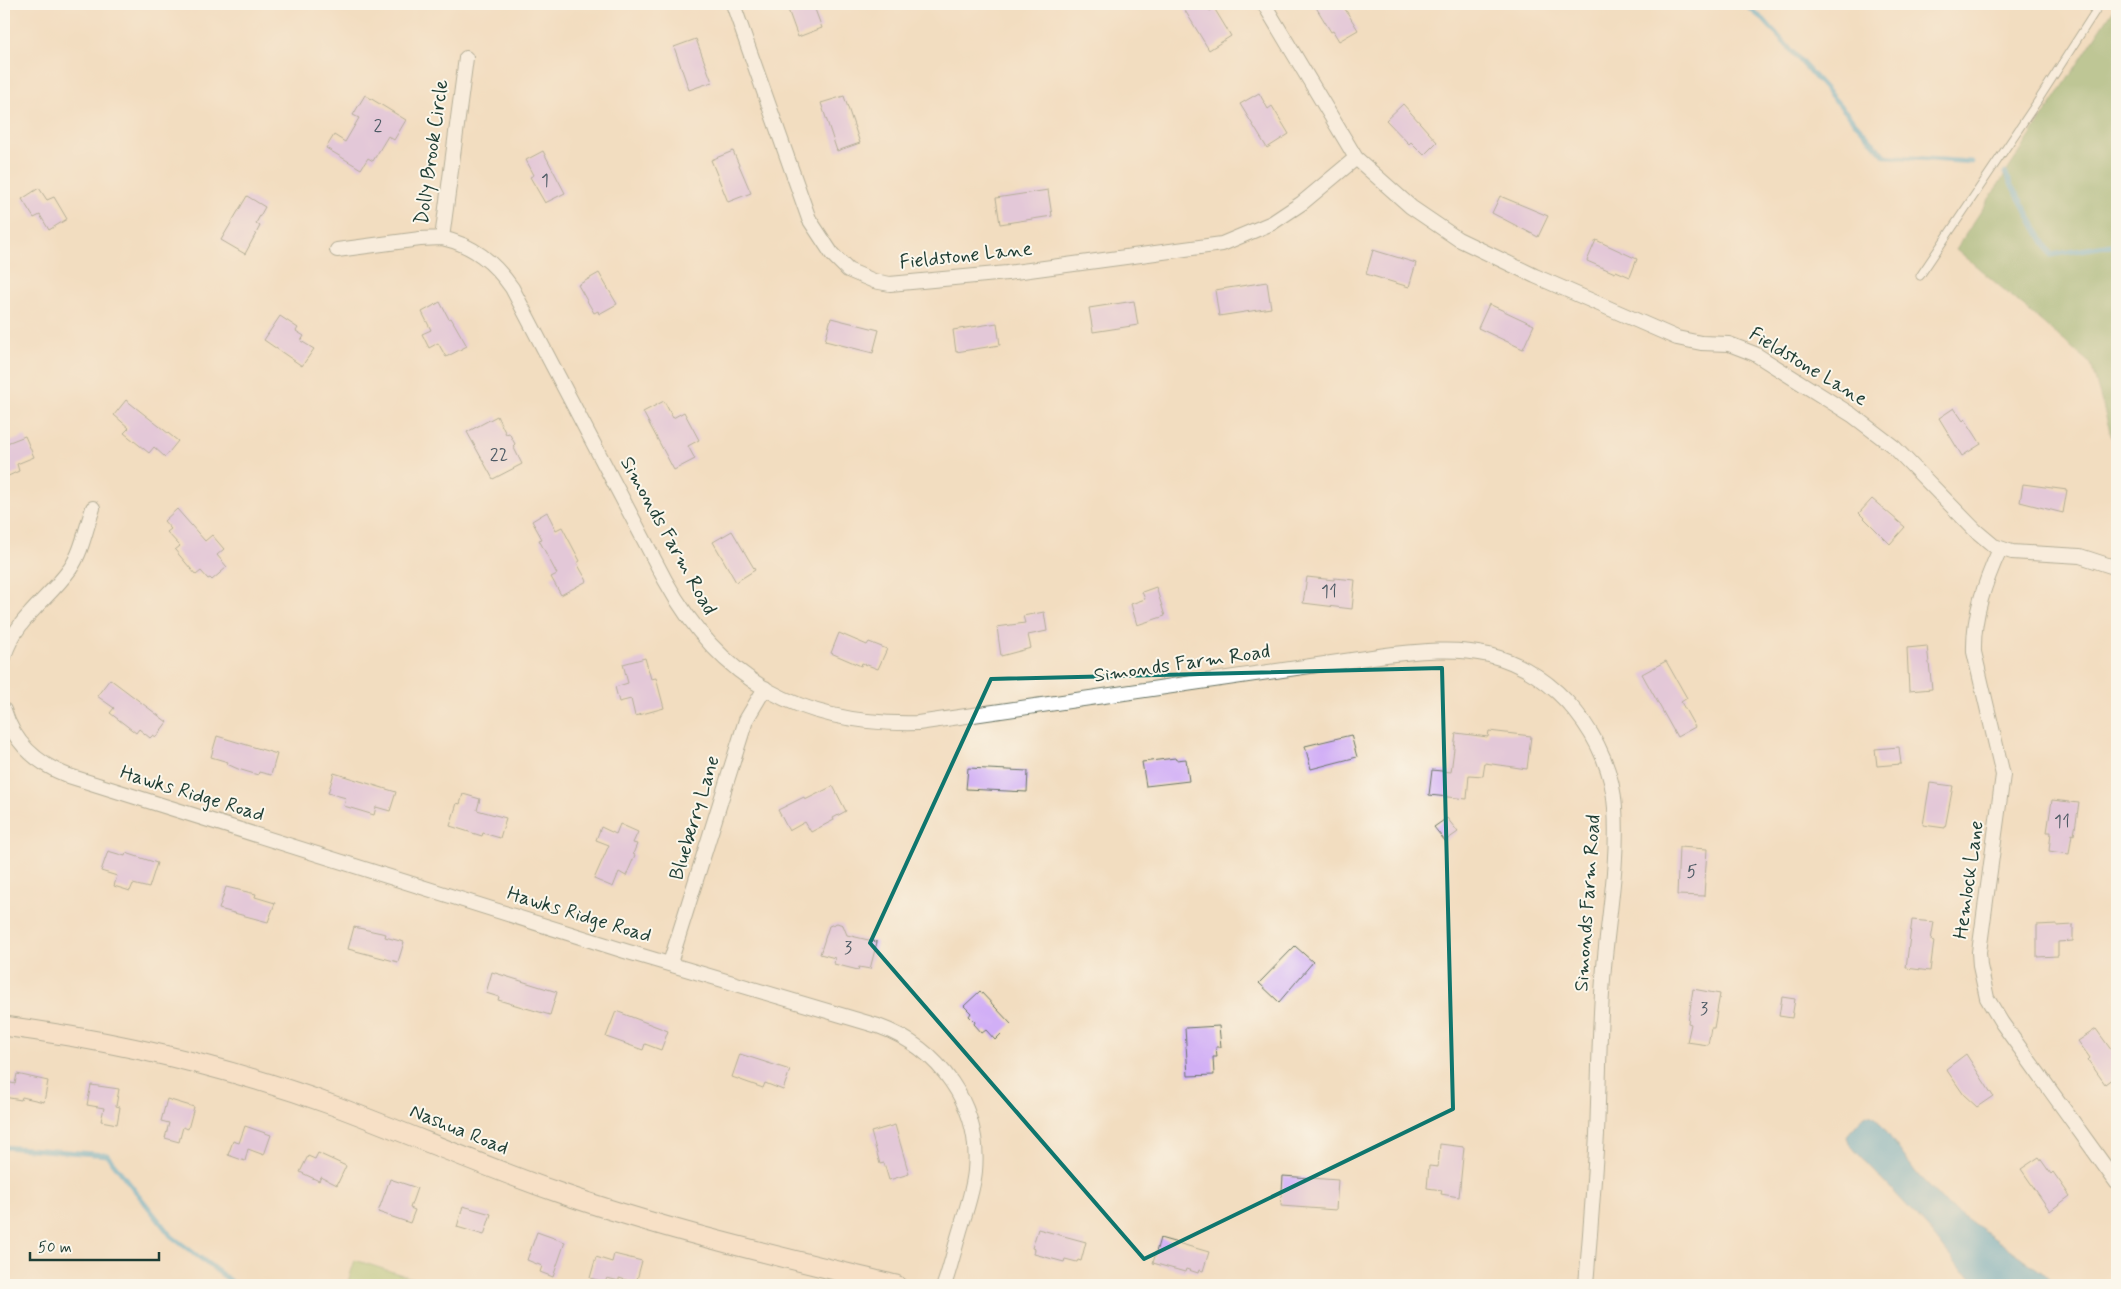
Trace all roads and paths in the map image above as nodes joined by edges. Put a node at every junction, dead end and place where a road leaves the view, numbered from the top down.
1 (733, 4) edge
2 (1264, 4) edge
3 (2100, 4) edge
4 (466, 58) dead end
5 (1356, 158) junction
6 (442, 238) junction
7 (337, 250) dead end
8 (1920, 276) dead end
9 (93, 508) dead end
10 (2000, 549) junction
11 (2117, 568) edge
12 (4, 657) edge
13 (765, 688) junction
14 (4, 710) edge
15 (670, 963) junction
16 (4, 1026) edge
17 (2117, 1183) edge
18 (896, 1285) edge
19 (944, 1285) edge
20 (1586, 1285) edge

1 - 5 street, Fieldstone Lane
2 - 5 street, Fieldstone Lane
3 - 8 lane
4 - 6 street, Dolly Brook Circle
5 - 10 street, Fieldstone Lane
6 - 7 street, Dolly Brook Circle
6 - 13 street, Simonds Farm Road
9 - 12 street
10 - 11 street, Fieldstone Lane
10 - 17 street, Hemlock Lane
13 - 15 street, Blueberry Lane
13 - 20 street, Simonds Farm Road
14 - 15 street, Hawks Ridge Road
15 - 19 street, Hawks Ridge Road
16 - 18 main road, Nashua Road

